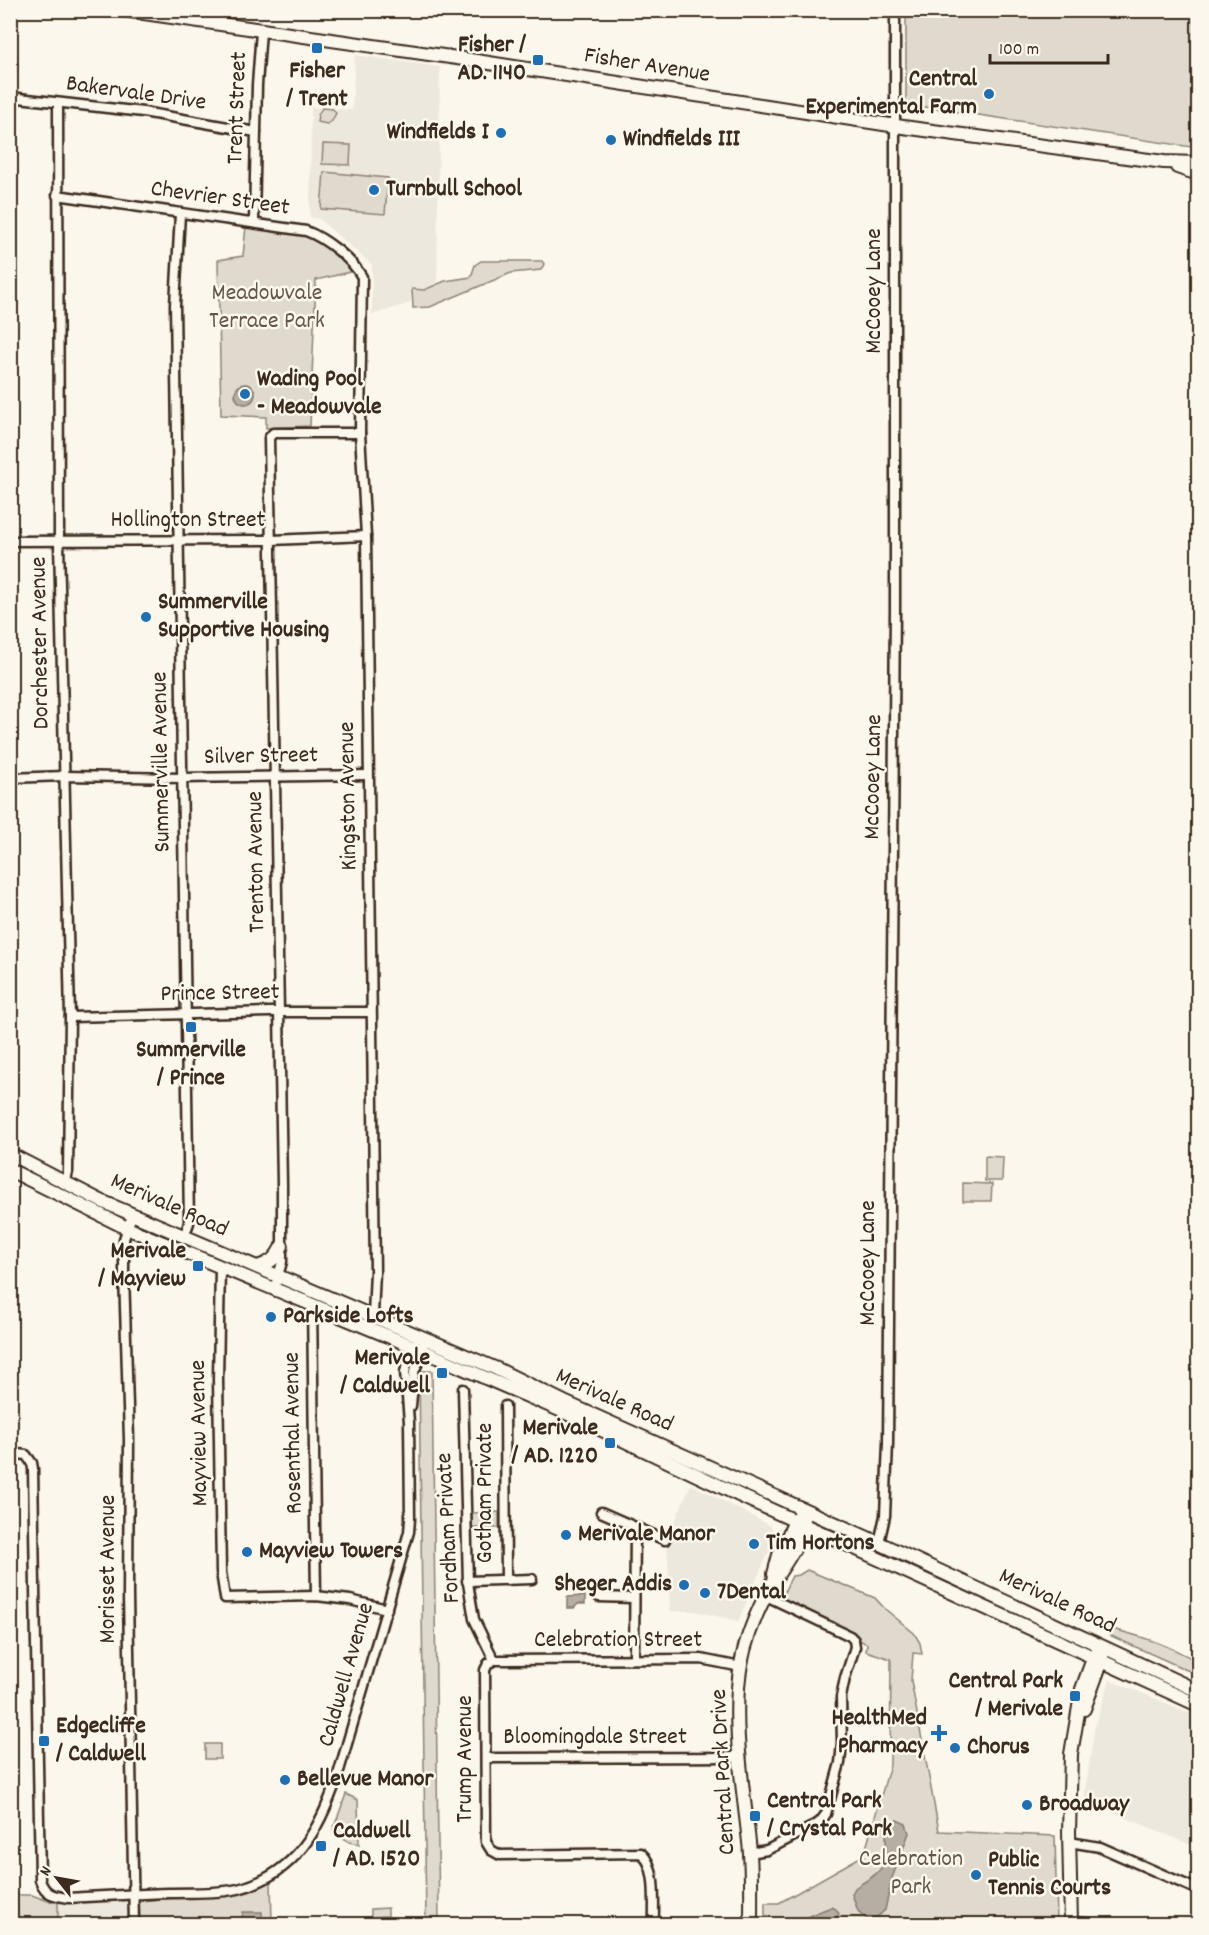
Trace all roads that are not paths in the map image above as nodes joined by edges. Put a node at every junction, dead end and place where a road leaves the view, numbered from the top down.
1 (123, 10) edge
2 (895, 10) edge
3 (261, 31) junction
4 (10, 97) edge
5 (58, 103) junction
6 (895, 126) junction
7 (256, 132) junction
8 (1164, 162) junction
9 (1198, 163) edge
10 (1198, 174) edge
11 (57, 195) junction
12 (180, 214) junction
13 (254, 222) junction
14 (362, 277) joint
15 (360, 433) junction
16 (366, 536) junction
17 (180, 540) junction
18 (272, 540) junction
19 (10, 541) edge
20 (59, 542) junction
21 (368, 775) junction
22 (64, 776) junction
23 (274, 776) junction
24 (10, 778) edge
25 (182, 778) junction
26 (279, 1012) junction
27 (371, 1012) junction
28 (185, 1014) junction
29 (70, 1017) junction
30 (10, 1154) edge
31 (10, 1170) edge
32 (65, 1182) junction
33 (132, 1215) junction
34 (127, 1228) junction
35 (184, 1237) junction
36 (282, 1246) junction
37 (220, 1267) junction
38 (257, 1267) junction
39 (279, 1276) junction
40 (274, 1290) junction
41 (312, 1305) junction
42 (373, 1315) junction
43 (422, 1336) junction
44 (418, 1349) junction
45 (463, 1389) dead end
46 (505, 1406) dead end
47 (10, 1453) edge
48 (805, 1510) junction
49 (602, 1512) dead end
50 (799, 1523) junction
51 (635, 1527) junction
52 (665, 1540) dead end
53 (879, 1543) junction
54 (532, 1579) dead end
55 (506, 1580) junction
56 (467, 1581) junction
57 (768, 1591) junction
58 (316, 1596) junction
59 (599, 1596) dead end
60 (634, 1598) junction
61 (387, 1609) junction
62 (1102, 1646) junction
63 (1098, 1658) junction
64 (634, 1659) junction
65 (494, 1660) junction
66 (741, 1667) junction
67 (1198, 1690) edge
68 (1198, 1705) edge
69 (741, 1757) junction
70 (486, 1758) junction
71 (1069, 1842) junction
72 (750, 1853) junction
73 (1198, 1890) edge
74 (135, 1894) junction
75 (1071, 1923) edge
76 (134, 1924) edge
77 (654, 1924) edge
78 (751, 1924) edge
79 (1095, 1924) edge

1 - 3 main road, Fisher Avenue
2 - 6 street, McCooey Lane
3 - 6 main road, Fisher Avenue
3 - 7 street, Trent Street
4 - 5 street, Bakervale Drive
5 - 7 street, Bakervale Drive
5 - 11 street, Dorchester Avenue
6 - 8 main road, Fisher Avenue
6 - 53 street, McCooey Lane
7 - 13 street, Trent Street
8 - 9 main road, Fisher Avenue
8 - 10 main road, Fisher Avenue
11 - 12 street, Chevrier Street
11 - 20 street, Dorchester Avenue
12 - 13 street, Chevrier Street
12 - 17 street, Summerville Avenue
13 - 14 street, Chevrier Street
14 - 15 street, Kingston Avenue
15 - 16 street, Kingston Avenue
15 - 18 street, Trenton Avenue
16 - 18 street, Hollington Street
16 - 21 street, Kingston Avenue
17 - 18 street, Hollington Street
17 - 20 street, Hollington Street
17 - 25 street, Summerville Avenue
18 - 23 street, Trenton Avenue
19 - 20 street, Hollington Street
20 - 22 street, Dorchester Avenue
21 - 23 street, Silver Street
21 - 27 street, Kingston Avenue
22 - 24 street, Silver Street
22 - 25 street, Silver Street
22 - 29 street, Dorchester Avenue
23 - 25 street, Silver Street
23 - 26 street, Trenton Avenue
25 - 28 street, Summerville Avenue
26 - 27 street, Prince Street
26 - 28 street, Prince Street
26 - 36 street, Trenton Avenue
27 - 42 street, Kingston Avenue
28 - 29 street, Prince Street
28 - 35 street, Summerville Avenue
29 - 32 street, Dorchester Avenue
30 - 32 main road, Merivale Road
31 - 34 main road, Merivale Road
32 - 33 main road, Merivale Road
33 - 34 street, Morisset Avenue
33 - 35 main road, Merivale Road
34 - 35 main road
34 - 37 main road, Merivale Road
34 - 74 street, Morisset Avenue
35 - 38 main road, Merivale Road
36 - 38 main road
36 - 39 street, Trenton Avenue
37 - 40 main road, Merivale Road
37 - 58 street, Mayview Avenue
38 - 39 main road, Merivale Road
39 - 40 street, Trenton Avenue
39 - 42 main road, Merivale Road
40 - 41 main road, Merivale Road
41 - 44 main road, Merivale Road
41 - 58 street, Rosenthal Avenue
42 - 43 main road, Merivale Road
43 - 44 street, Caldwell Avenue
43 - 48 main road, Merivale Road
44 - 50 main road, Merivale Road
44 - 61 street, Caldwell Avenue
45 - 56 street, Fordham Private
46 - 55 street, Gotham Private
47 - 74 street, Caldwell Avenue
48 - 50 main road, Central Park Drive
48 - 53 main road, Merivale Road
49 - 51 street
50 - 57 main road, Central Park Drive
50 - 63 main road, Merivale Road
51 - 52 street
51 - 60 street
53 - 62 main road, Merivale Road
54 - 55 street
55 - 56 street
56 - 65 street, Fordham Private
57 - 66 main road, Central Park Drive
57 - 72 street
58 - 61 street
59 - 60 street
60 - 64 street
61 - 74 street, Caldwell Avenue
62 - 63 main road
62 - 67 main road, Merivale Road
63 - 68 main road, Merivale Road
63 - 71 main road
64 - 65 street, Celebration Street
64 - 66 street, Celebration Street
65 - 70 street, Trump Avenue
66 - 69 main road, Central Park Drive
69 - 70 street, Bloomingdale Street
69 - 72 main road, Central Park Drive
70 - 77 street, Trump Avenue
71 - 73 street
71 - 75 main road
72 - 78 main road, Central Park Drive
74 - 76 street, Morisset Avenue
75 - 79 street

